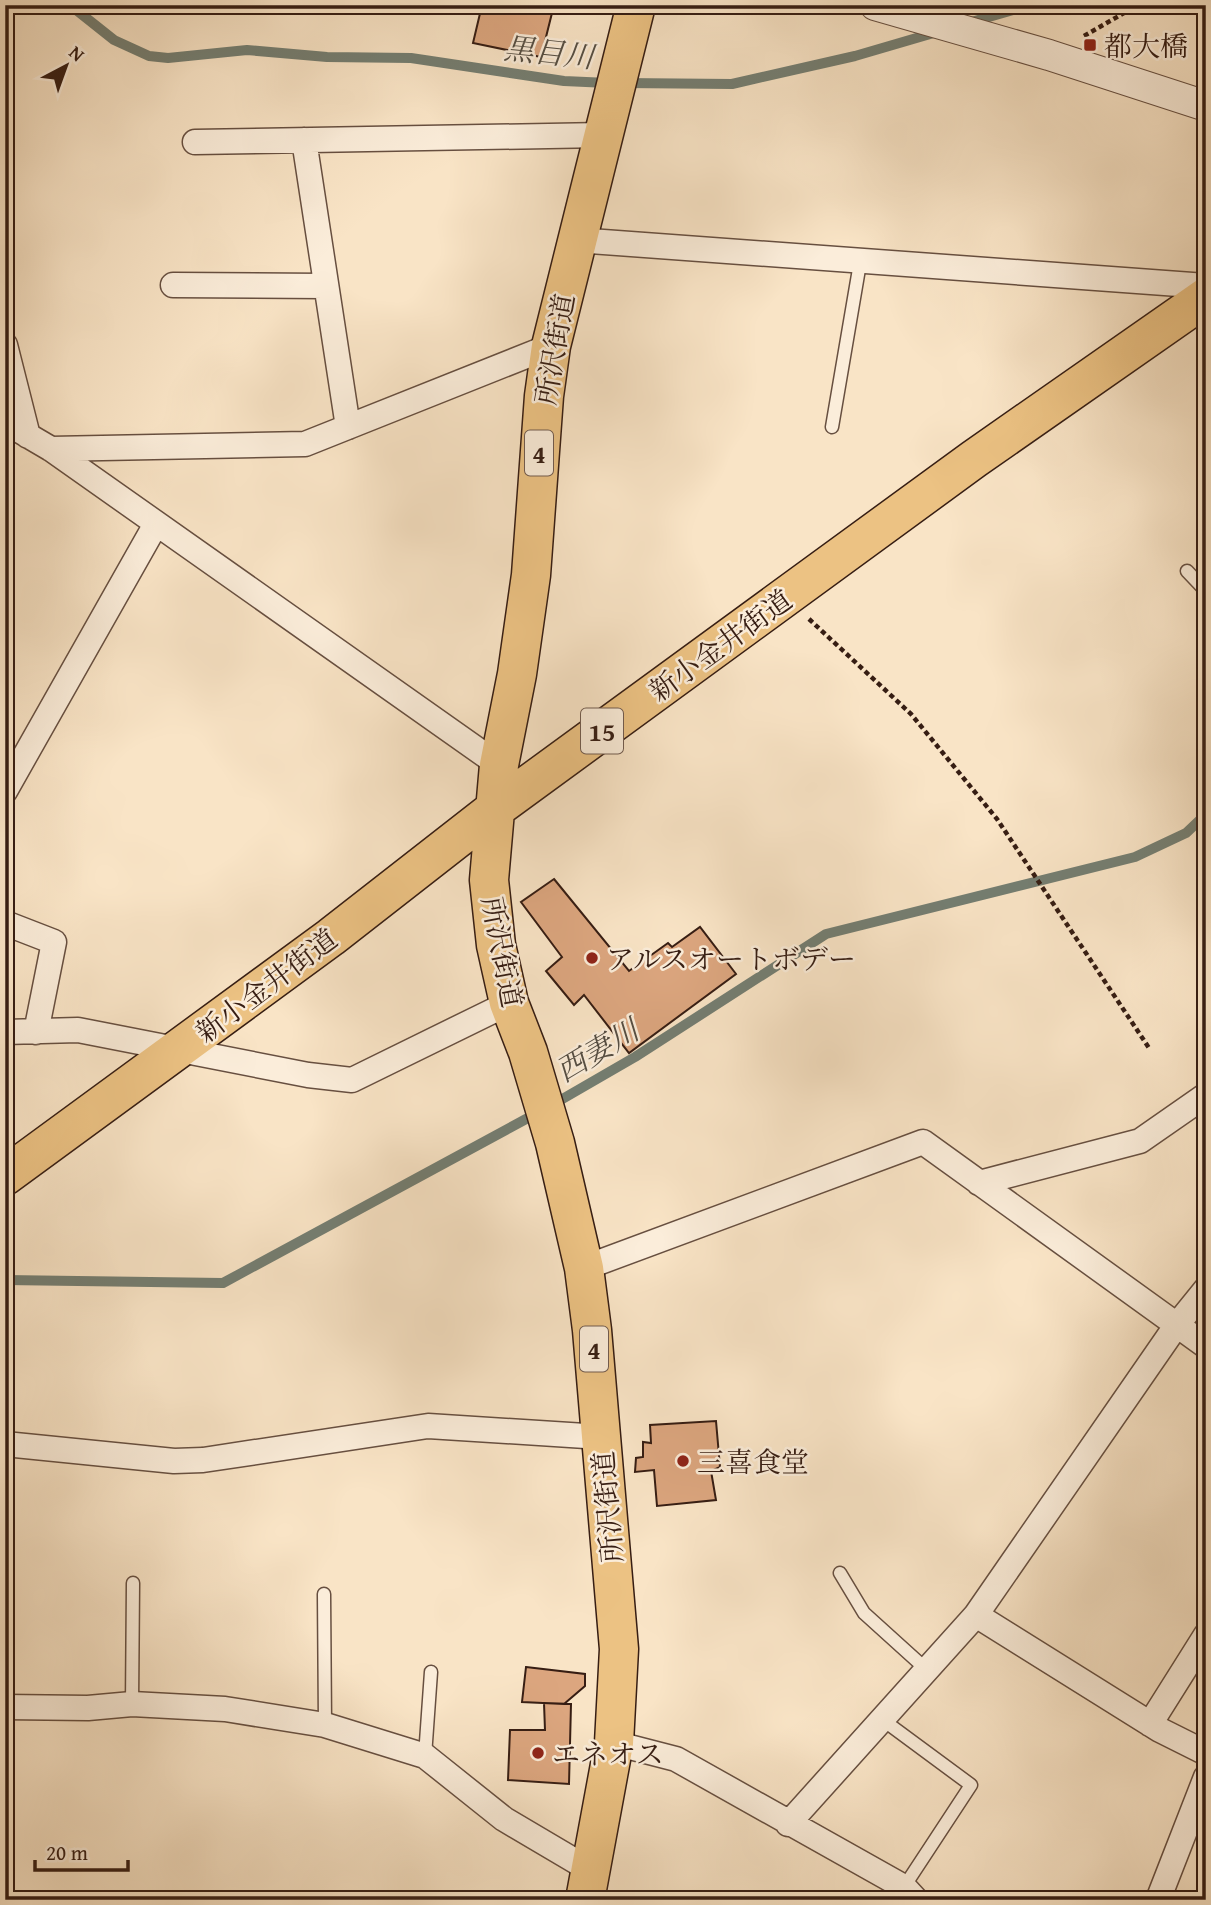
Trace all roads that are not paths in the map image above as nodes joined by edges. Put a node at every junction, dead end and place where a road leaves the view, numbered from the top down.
1 (636, 5) edge
2 (877, 6) edge
3 (611, 103) junction
4 (1206, 106) edge
5 (304, 141) junction
6 (195, 142) dead end
7 (576, 240) junction
8 (860, 263) junction
9 (173, 285) dead end
10 (325, 286) junction
11 (1206, 286) edge
12 (1206, 297) edge
13 (5, 345) edge
14 (551, 346) junction
15 (5, 422) edge
16 (348, 427) junction
17 (832, 427) dead end
18 (28, 436) junction
19 (51, 449) junction
20 (156, 524) junction
21 (1187, 571) dead end
22 (1206, 591) edge
23 (499, 765) junction
24 (5, 791) edge
25 (495, 809) junction
26 (5, 923) edge
27 (509, 1003) junction
28 (5, 1032) edge
29 (36, 1032) junction
30 (180, 1049) junction
31 (1206, 1095) edge
32 (5, 1176) edge
33 (979, 1182) junction
34 (584, 1268) junction
35 (1206, 1289) edge
36 (1175, 1326) junction
37 (1206, 1346) edge
38 (601, 1437) junction
39 (5, 1444) edge
40 (840, 1573) dead end
41 (133, 1583) dead end
42 (324, 1594) dead end
43 (976, 1615) junction
44 (1206, 1635) edge
45 (928, 1670) junction
46 (431, 1672) dead end
47 (132, 1704) junction
48 (5, 1707) edge
49 (883, 1720) junction
50 (1150, 1724) junction
51 (325, 1725) junction
52 (614, 1743) junction
53 (1206, 1753) edge
54 (425, 1756) junction
55 (1206, 1777) edge
56 (789, 1824) junction
57 (589, 1885) edge
58 (910, 1893) edge
59 (1158, 1900) edge

1 - 3 main road, 所沢街道 / 4
2 - 4 street
3 - 5 street
3 - 7 main road, 所沢街道 / 4
5 - 6 street
5 - 10 street
7 - 8 street
7 - 14 main road, 所沢街道 / 4
8 - 11 street
8 - 17 lane
9 - 10 street
10 - 16 street
12 - 25 main road, 新小金井街道 / 15
13 - 18 street
14 - 16 street
14 - 23 main road, 所沢街道 / 4
15 - 18 street
16 - 19 street
18 - 19 street
19 - 20 street
20 - 23 street
20 - 24 street
21 - 22 lane
23 - 25 main road, 所沢街道 / 4
25 - 27 main road, 所沢街道 / 4
25 - 30 main road, 新小金井街道 / 15
26 - 29 street
27 - 30 street
27 - 34 main road, 所沢街道 / 4
28 - 29 street
29 - 30 street
30 - 32 main road, 新小金井街道 / 15
31 - 33 street
33 - 34 street
33 - 36 street
34 - 38 main road, 所沢街道 / 4
35 - 36 street
36 - 37 street
36 - 43 street
38 - 39 street
38 - 52 main road, 所沢街道 / 4
40 - 45 lane
41 - 47 lane
42 - 51 lane
43 - 45 street
43 - 50 street
44 - 50 street
45 - 49 street
46 - 54 lane
47 - 48 street
47 - 51 street
49 - 56 street
49 - 58 lane
50 - 53 street
51 - 54 street
52 - 56 street
52 - 57 main road, 所沢街道 / 4
54 - 57 street
55 - 59 street
56 - 58 street

